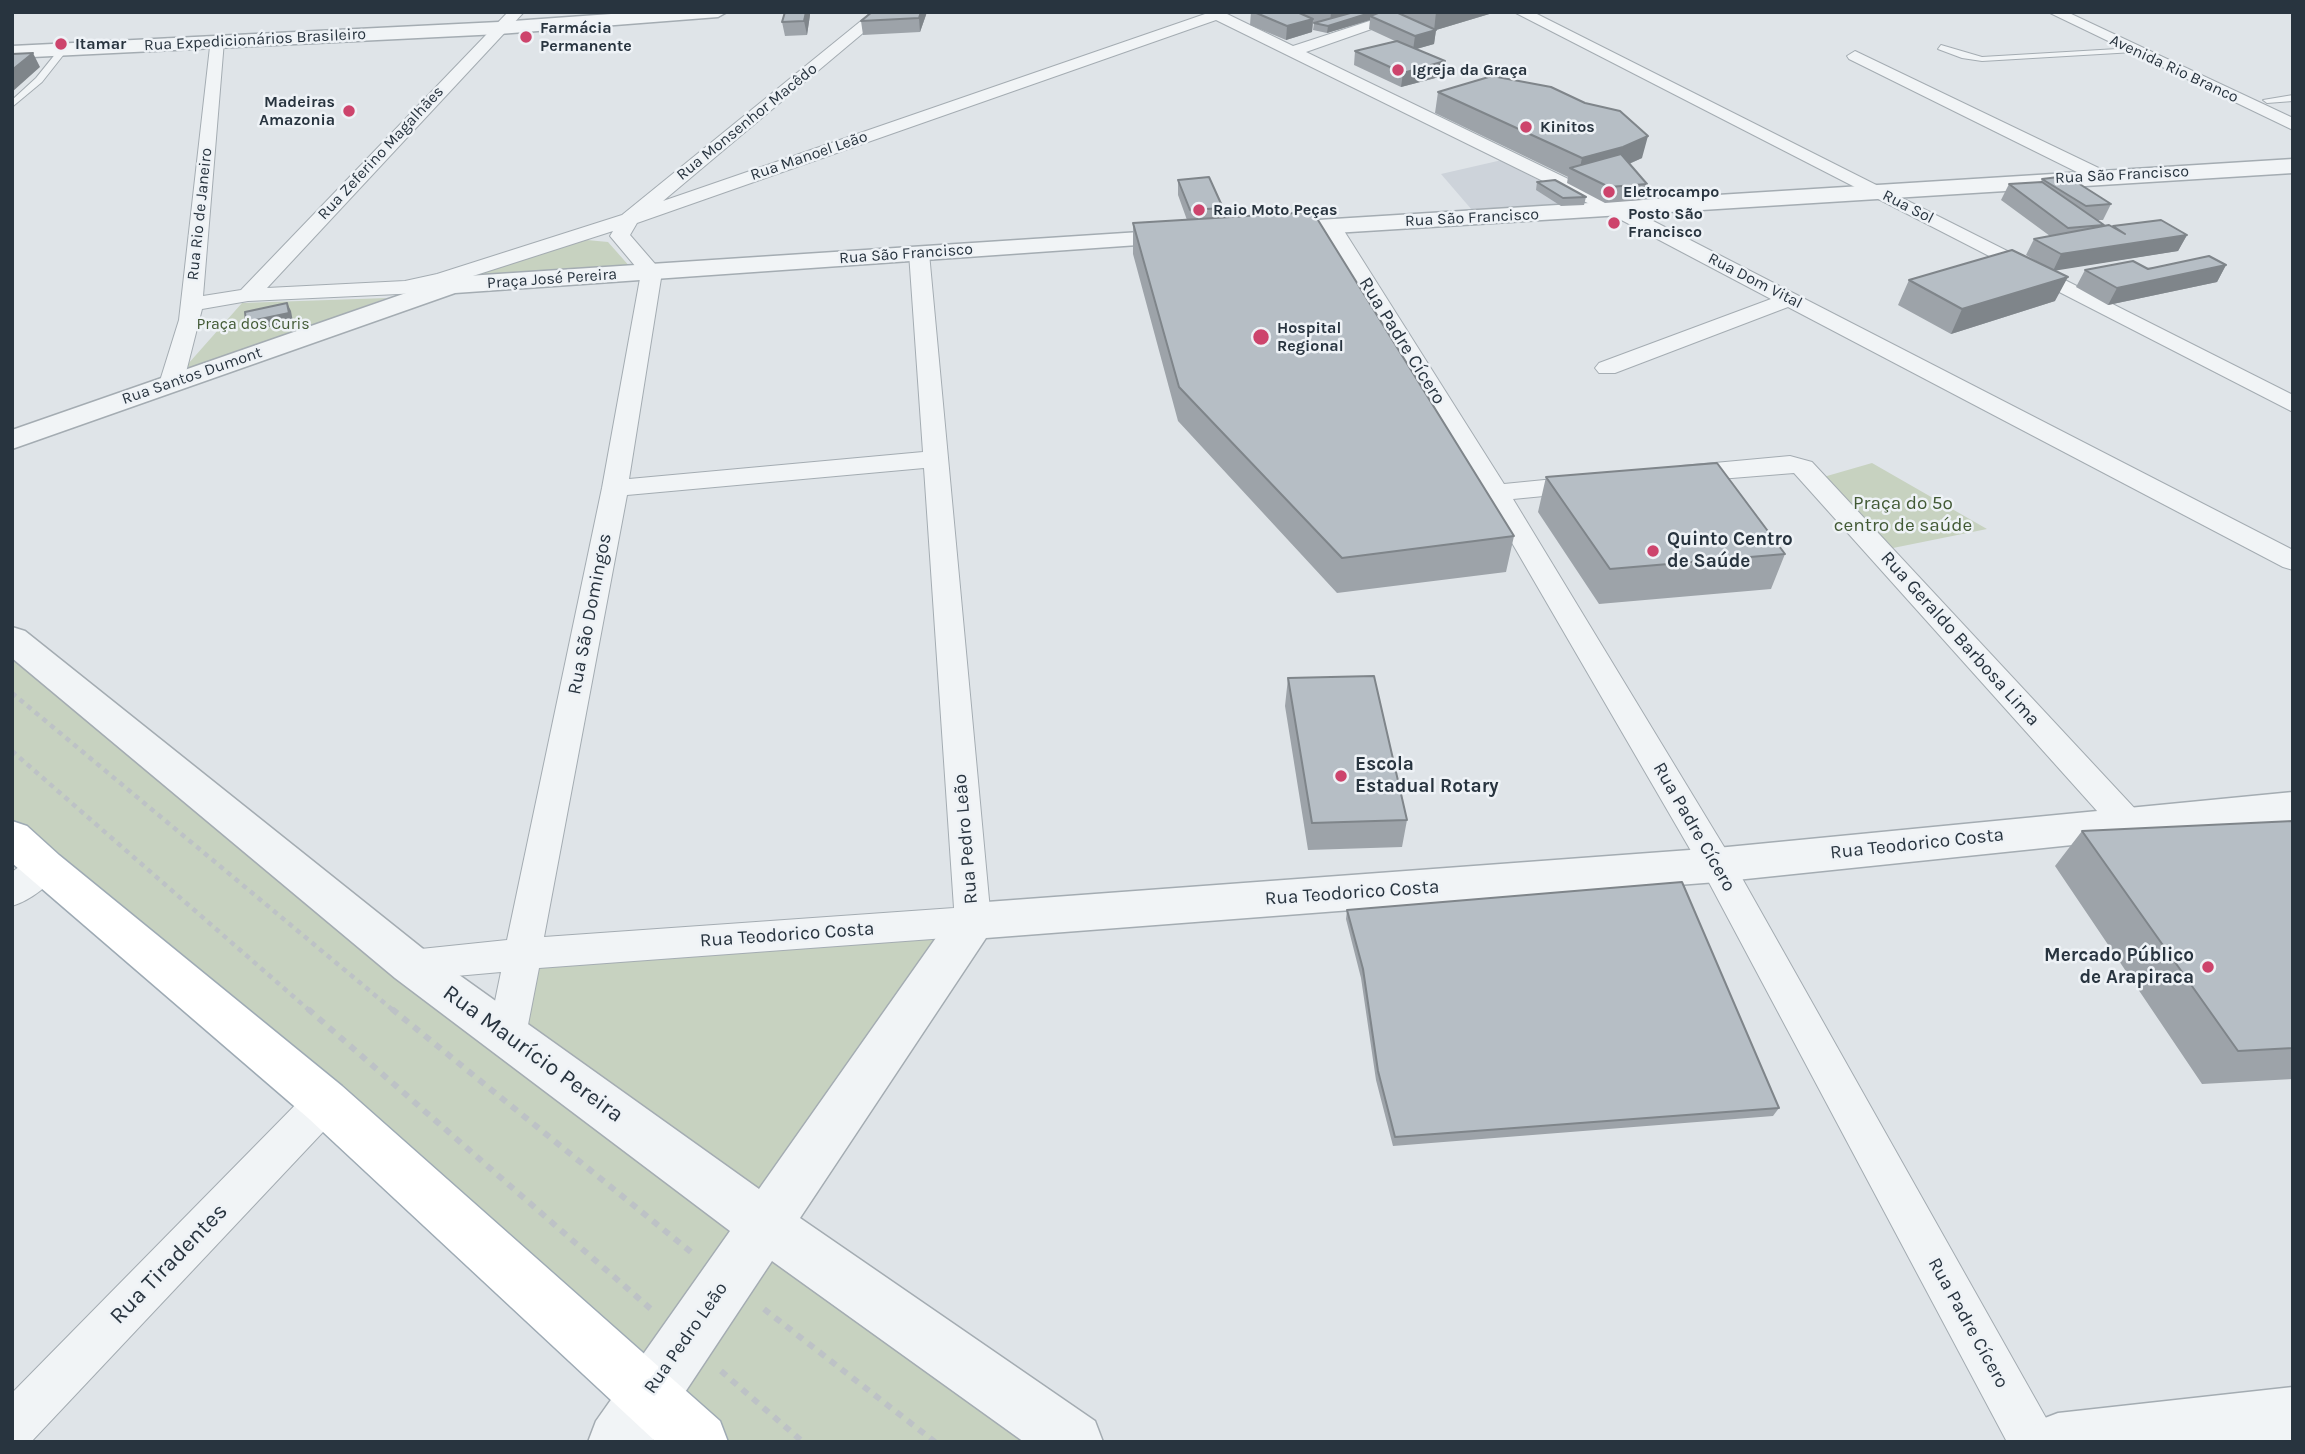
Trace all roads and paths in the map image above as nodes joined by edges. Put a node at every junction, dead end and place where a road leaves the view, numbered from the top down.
1 (517, 12) edge
2 (560, 12) edge
3 (718, 12) edge
4 (881, 12) edge
5 (1413, 12) edge
6 (1521, 12) edge
7 (2054, 12) edge
8 (1214, 14) edge
9 (624, 18) junction
10 (499, 28) junction
11 (216, 41) junction
12 (1941, 47) dead end
13 (64, 49) junction
14 (2134, 50) junction
15 (12, 52) edge
16 (1290, 52) junction
17 (1855, 56) dead end
18 (2293, 98) edge
19 (2267, 100) dead end
20 (12, 105) edge
21 (2293, 125) edge
22 (2293, 166) edge
23 (2100, 176) junction
24 (1879, 192) junction
25 (1617, 210) junction
26 (1331, 226) junction
27 (624, 228) junction
28 (1245, 232) edge
29 (1205, 234) edge
30 (919, 253) junction
31 (652, 272) junction
32 (452, 285) junction
33 (399, 289) junction
34 (248, 295) junction
35 (1790, 299) junction
36 (191, 304) junction
37 (1607, 368) dead end
38 (171, 384) junction
39 (2293, 405) edge
40 (12, 440) edge
41 (934, 459) junction
42 (1656, 477) edge
43 (1603, 482) edge
44 (615, 488) junction
45 (1496, 493) junction
46 (2293, 561) edge
47 (12, 639) edge
48 (12, 693) edge
49 (12, 751) edge
50 (2293, 807) edge
51 (2127, 822) junction
52 (23, 865) edge
53 (1717, 865) junction
54 (973, 921) junction
55 (525, 954) junction
56 (411, 965) junction
57 (507, 1034) junction
58 (325, 1102) junction
59 (764, 1224) junction
60 (726, 1280) junction
61 (685, 1340) junction
62 (646, 1395) junction
63 (2293, 1416) edge
64 (12, 1427) edge
65 (617, 1442) edge
66 (699, 1442) edge
67 (803, 1442) edge
68 (934, 1442) edge
69 (1074, 1442) edge
70 (2033, 1442) edge
71 (2058, 1442) edge

1 - 10 street, Rua Zeferino Magalhães
2 - 9 street
3 - 9 street
4 - 27 street, Rua Monsenhor Macêdo
5 - 16 street
6 - 24 street, Rua Sol
7 - 14 street, Avenida Rio Branco
8 - 16 street, Rua Dom Vital
8 - 27 street, Rua Manoel Leão
9 - 10 street, Rua Expedicionários Brasileiro
10 - 11 street, Rua Expedicionários Brasileiro
10 - 34 street, Rua Zeferino Magalhães
11 - 13 street, Rua Expedicionários Brasileiro
11 - 36 street, Rua Rio de Janeiro
12 - 14 lane
13 - 15 street, Rua Expedicionários Brasileiro
13 - 20 lane
14 - 21 street, Avenida Rio Branco
16 - 25 street, Rua Dom Vital
17 - 23 street
18 - 19 lane
22 - 23 street, Rua São Francisco
23 - 24 street, Rua São Francisco
24 - 25 street, Rua São Francisco
24 - 39 street, Rua Sol
25 - 26 street, Rua São Francisco
25 - 35 street, Rua Dom Vital
26 - 28 street, Rua São Francisco
26 - 45 street, Rua Padre Cícero
27 - 31 street
27 - 33 street, Rua Manoel Leão
29 - 30 street, Rua São Francisco
30 - 31 street, Rua São Francisco
30 - 41 street, Rua Pedro Leão
31 - 32 street, Praça José Pereira
31 - 44 street, Rua São Domingos
32 - 33 street
32 - 38 street, Rua Santos Dumont
33 - 34 street
34 - 36 street
35 - 37 street
35 - 46 street, Rua Dom Vital
36 - 38 street, Rua Rio de Janeiro
38 - 40 street, Rua Santos Dumont
41 - 44 street
41 - 54 street, Rua Pedro Leão
42 - 51 street, Rua Geraldo Barbosa Lima
43 - 45 street
44 - 55 street, Rua São Domingos
45 - 53 street, Rua Padre Cícero
47 - 56 street, Rua Maurício Pereira
48 - 60 path
49 - 61 path
50 - 51 street, Rua Teodorico Costa
51 - 53 street, Rua Teodorico Costa
52 - 58 main road
53 - 54 street, Rua Teodorico Costa
53 - 70 street, Rua Padre Cícero
54 - 55 street, Rua Teodorico Costa
54 - 59 street, Rua Pedro Leão
55 - 56 street, Rua Teodorico Costa
55 - 57 street, Rua São Domingos
56 - 57 street, Rua Maurício Pereira
57 - 59 street, Rua Maurício Pereira
58 - 62 main road
58 - 64 street, Rua Tiradentes
59 - 60 street, Rua Pedro Leão
59 - 69 street, Rua Maurício Pereira
60 - 61 street, Rua Pedro Leão
60 - 68 path
61 - 62 street, Rua Pedro Leão
61 - 67 path
62 - 65 street, Rua Pedro Leão
62 - 66 main road
63 - 71 street

